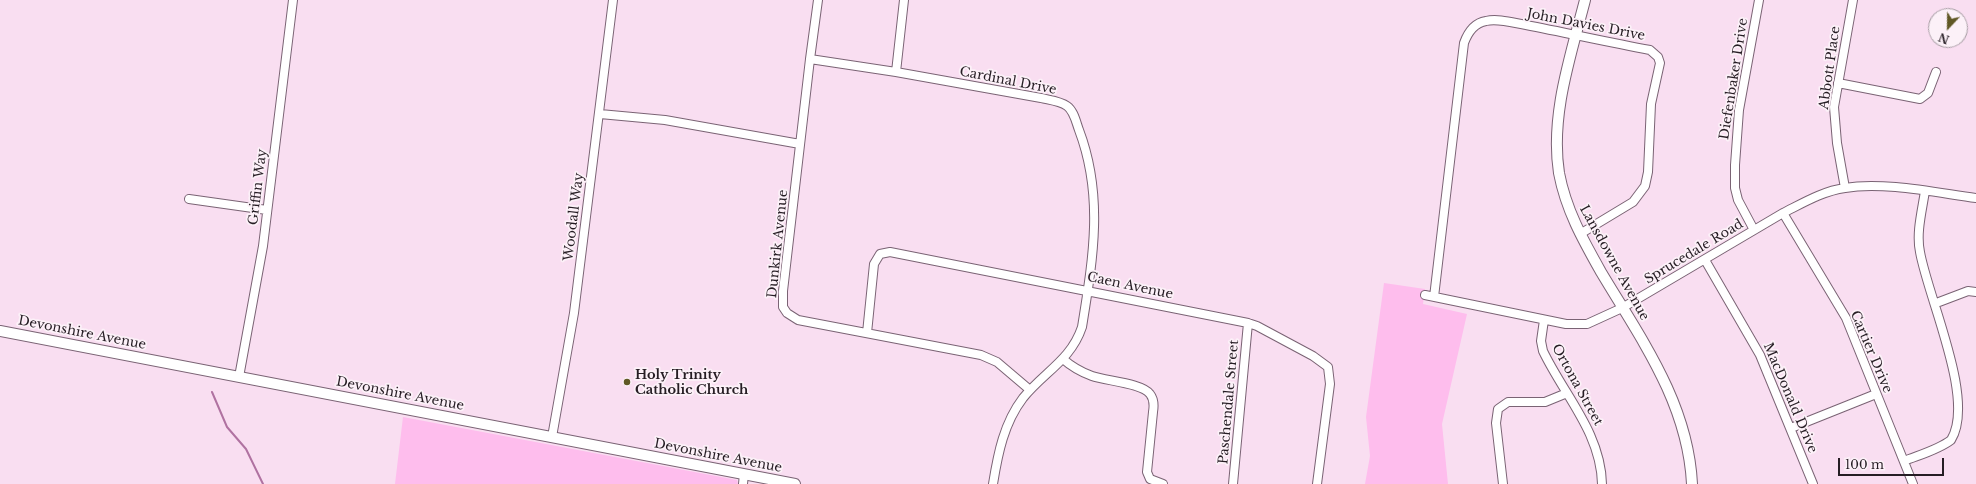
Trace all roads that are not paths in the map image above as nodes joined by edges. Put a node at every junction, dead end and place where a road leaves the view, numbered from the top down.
1 (293, 0) edge
2 (613, 0) edge
3 (818, 0) edge
4 (904, 0) edge
5 (1584, 0) edge
6 (1759, 0) edge
7 (1853, 0) edge
8 (1576, 35) junction
9 (810, 59) junction
10 (896, 72) junction
11 (1936, 72) dead end
12 (1838, 83) junction
13 (600, 114) junction
14 (800, 144) junction
15 (1845, 188) junction
16 (1925, 192) junction
17 (1976, 198) edge
18 (189, 199) dead end
19 (267, 210) junction
20 (1783, 213) junction
21 (1754, 230) junction
22 (1580, 234) junction
23 (1705, 260) junction
24 (1088, 290) junction
25 (1976, 292) edge
26 (1424, 295) dead end
27 (1434, 297) junction
28 (1939, 302) junction
29 (1622, 308) junction
30 (1544, 320) junction
31 (1248, 323) junction
32 (0, 330) edge
33 (868, 333) junction
34 (1956, 346) dead end
35 (1063, 359) junction
36 (238, 377) junction
37 (1030, 390) junction
38 (1567, 393) junction
39 (1876, 394) junction
40 (1966, 408) dead end
41 (1791, 428) junction
42 (552, 437) junction
43 (1904, 461) junction
44 (743, 479) edge
45 (795, 484) edge
46 (993, 484) edge
47 (1163, 484) edge
48 (1233, 484) edge
49 (1317, 484) edge
50 (1503, 484) edge
51 (1602, 484) edge
52 (1692, 484) edge
53 (1813, 484) edge
54 (1913, 484) edge

1 - 19 street, Griffin Way
2 - 13 street, Woodall Way
3 - 9 street
4 - 10 street
5 - 8 main road, Lansdowne Avenue
6 - 21 street, Diefenbaker Drive
7 - 12 street, Abbott Place
8 - 22 main road, Lansdowne Avenue
8 - 22 street, John Davies Drive
8 - 27 street, John Davies Drive
9 - 10 street, Cardinal Drive
9 - 14 street
10 - 24 street, Cardinal Drive
11 - 12 street
12 - 15 street, Abbott Place
13 - 14 street
13 - 42 street, Woodall Way
14 - 33 street, Dunkirk Avenue
15 - 16 street, Sprucedale Road
15 - 20 street, Sprucedale Road
16 - 17 street, Sprucedale Road
16 - 28 street
18 - 19 street
19 - 36 street, Griffin Way
20 - 21 street, Sprucedale Road
20 - 39 street, Cartier Drive
21 - 23 street, Sprucedale Road
22 - 29 main road, Lansdowne Avenue
23 - 29 street, Sprucedale Road
23 - 41 street, MacDonald Drive
24 - 31 street, Caen Avenue
24 - 33 street, Caen Avenue
24 - 35 street, Cardinal Drive
25 - 28 street
26 - 27 street, Sprucedale Road
27 - 30 street, Sprucedale Road
28 - 34 street
29 - 30 street, Sprucedale Road
29 - 52 main road, Lansdowne Avenue
30 - 38 street, Ortona Street
31 - 48 street, Paschendale Street
31 - 49 street, Caen Avenue
32 - 36 main road, Devonshire Avenue
33 - 37 street, Dunkirk Avenue
35 - 37 street, Cardinal Drive
35 - 47 street
36 - 42 main road, Devonshire Avenue
37 - 46 street, Cardinal Drive
38 - 50 street
38 - 51 street, Ortona Street
39 - 41 street
39 - 43 street, Cartier Drive
40 - 43 street
41 - 53 street, MacDonald Drive
42 - 44 main road, Devonshire Avenue
43 - 54 street, Cartier Drive
44 - 45 main road, Devonshire Avenue

